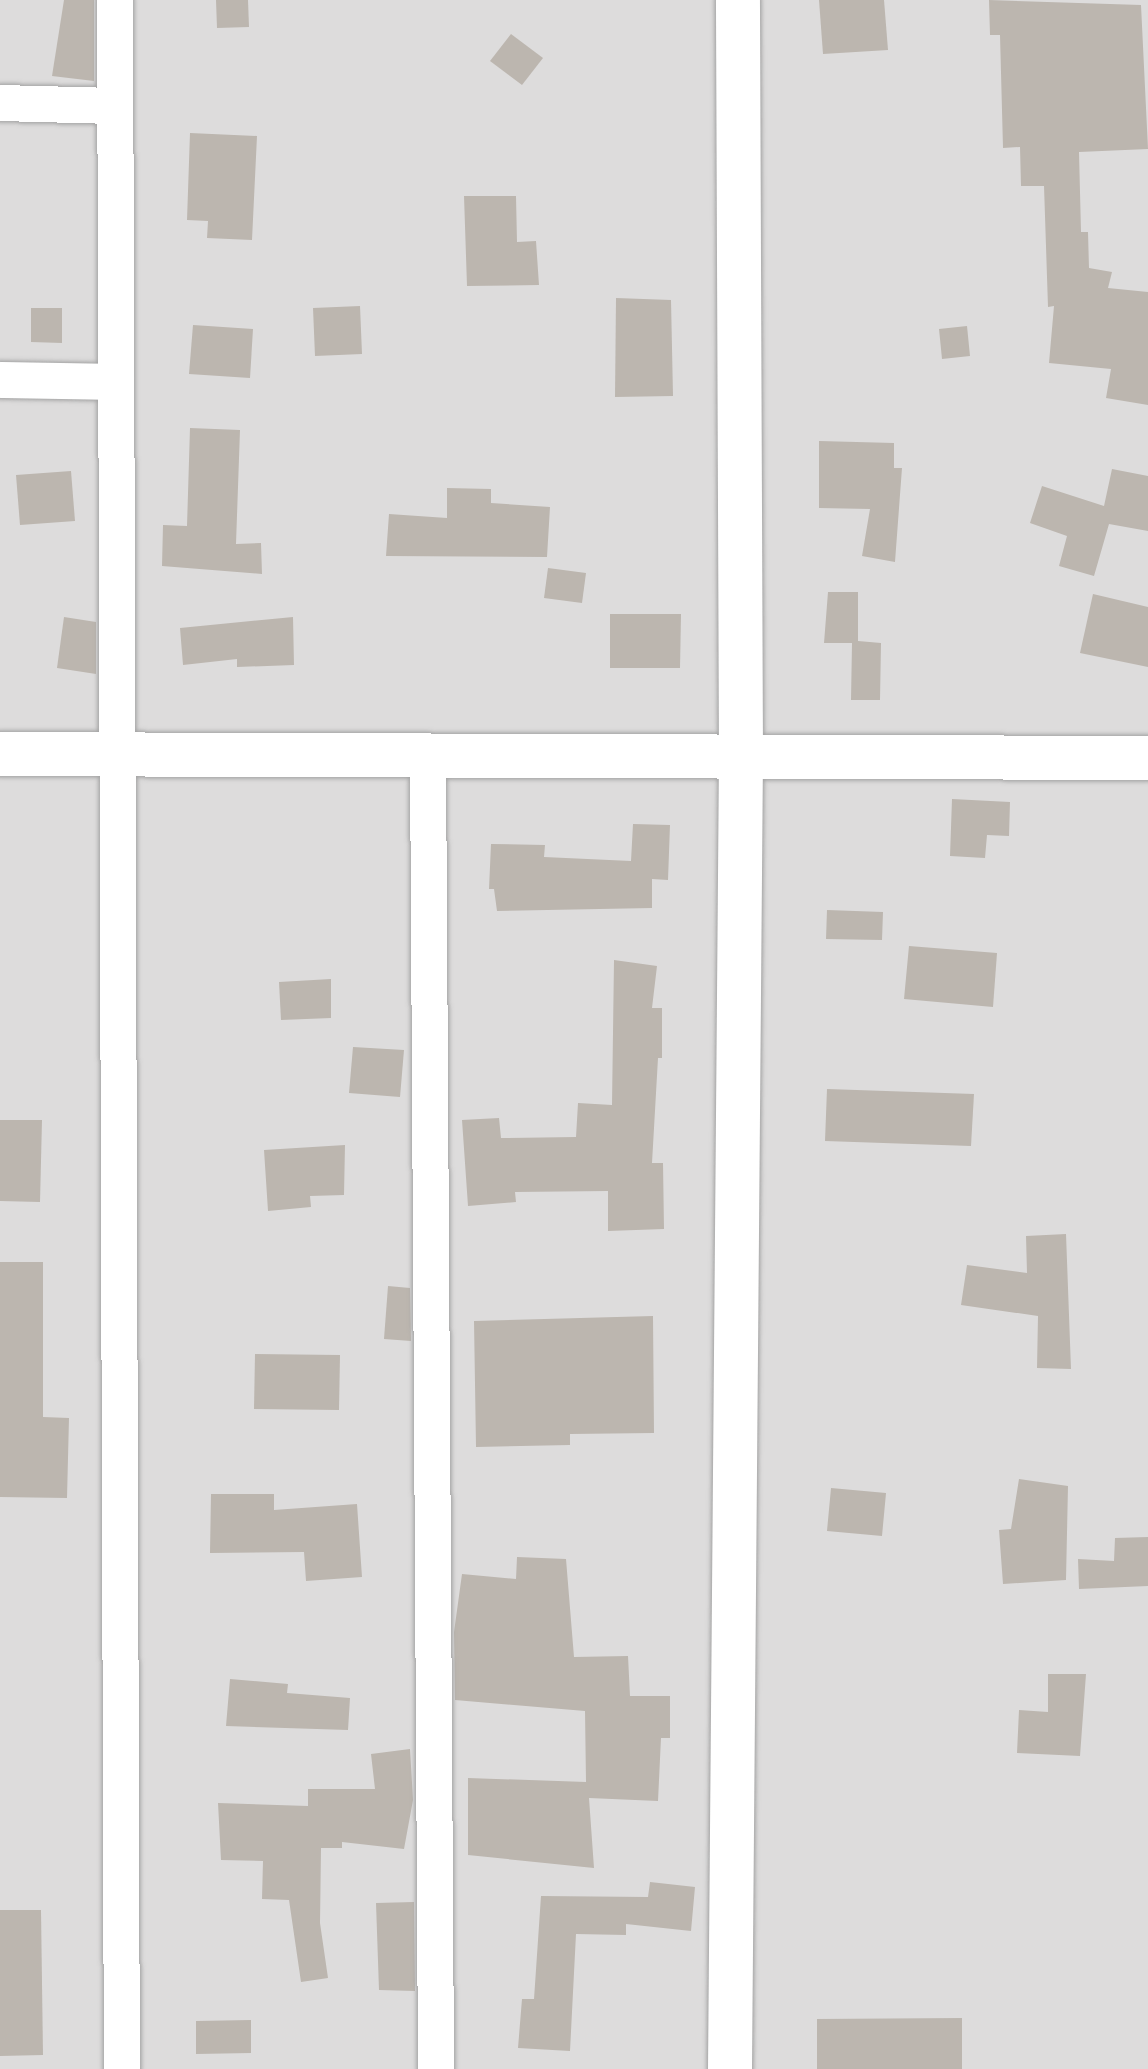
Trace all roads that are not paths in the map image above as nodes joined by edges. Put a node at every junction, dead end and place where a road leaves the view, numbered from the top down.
1 (115, 0) edge
2 (738, 0) edge
3 (0, 103) edge
4 (115, 106) junction
5 (0, 380) edge
6 (116, 382) junction
7 (0, 754) edge
8 (118, 755) junction
9 (428, 756) junction
10 (741, 757) junction
11 (1148, 758) edge
12 (122, 2069) edge
13 (436, 2069) edge
14 (730, 2069) edge

1 - 4 street
2 - 10 street
3 - 4 street
4 - 6 street
5 - 6 street
6 - 8 street
7 - 8 street
8 - 9 street
8 - 12 street
9 - 10 street
9 - 13 street
10 - 11 street
10 - 14 street

